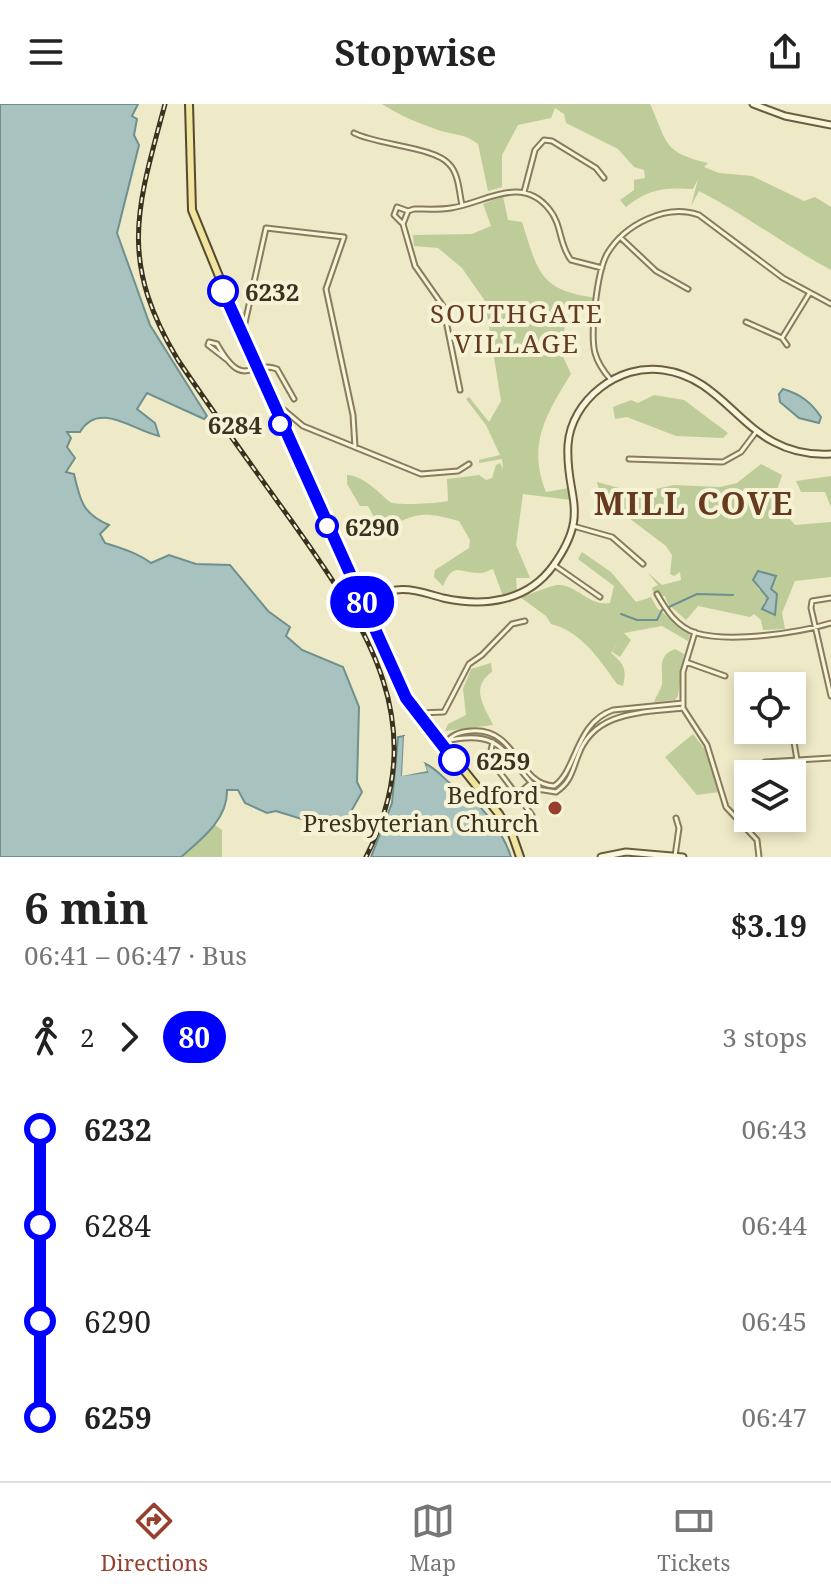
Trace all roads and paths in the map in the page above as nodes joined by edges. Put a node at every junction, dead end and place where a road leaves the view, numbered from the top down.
1 (189, 104) edge
2 (753, 104) edge
3 (831, 125) edge
4 (354, 133) dead end
5 (604, 178) dead end
6 (524, 192) junction
7 (462, 205) junction
8 (408, 211) junction
9 (403, 224) junction
10 (622, 239) junction
11 (602, 268) junction
12 (688, 289) dead end
13 (809, 294) junction
14 (831, 304) edge
15 (746, 322) dead end
16 (242, 336) junction
17 (782, 338) junction
18 (787, 345) dead end
19 (226, 359) junction
20 (257, 371) junction
21 (611, 380) junction
22 (460, 390) dead end
23 (267, 394) junction
24 (294, 399) dead end
25 (756, 432) junction
26 (355, 447) junction
27 (831, 454) edge
28 (629, 459) dead end
29 (469, 464) dead end
30 (573, 526) junction
31 (643, 564) dead end
32 (554, 565) junction
33 (657, 594) dead end
34 (376, 596) junction
35 (600, 597) dead end
36 (831, 598) edge
37 (363, 605) junction
38 (367, 614) junction
39 (525, 621) dead end
40 (831, 623) edge
41 (817, 628) junction
42 (695, 632) junction
43 (686, 662) junction
44 (725, 676) dead end
45 (831, 696) edge
46 (683, 705) junction
47 (416, 714) junction
48 (499, 736) junction
49 (494, 741) junction
50 (444, 744) junction
51 (794, 744) edge
52 (831, 758) edge
53 (797, 760) joint
54 (531, 783) junction
55 (518, 794) junction
56 (532, 815) dead end
57 (676, 818) dead end
58 (656, 855) edge
59 (675, 856) edge
60 (520, 857) edge
61 (601, 857) edge
62 (683, 857) edge
63 (759, 857) edge

1 - 16 main road
2 - 3 street
4 - 7 street
5 - 6 street
6 - 7 street
6 - 11 street
7 - 8 street
8 - 9 street
8 - 9 street
9 - 22 street
10 - 11 street
10 - 12 street
10 - 13 street
11 - 21 street
13 - 14 street
13 - 17 street
15 - 17 street
16 - 20 main road
16 - 26 street
17 - 18 street
19 - 19 street
19 - 20 street
20 - 23 main road
20 - 24 street
21 - 25 street
21 - 30 street
23 - 26 street
23 - 37 main road
25 - 27 street
25 - 28 street
26 - 29 street
30 - 31 street
30 - 32 street
32 - 34 street
32 - 35 street
33 - 42 street
34 - 37 street
34 - 38 street
36 - 41 street
37 - 38 main road
38 - 47 main road
39 - 47 street
40 - 41 street
41 - 42 street
41 - 45 street
42 - 43 street
43 - 44 street
43 - 46 street
46 - 48 street
46 - 54 street
46 - 63 street
47 - 50 main road
48 - 49 street
48 - 50 street
49 - 50 street
49 - 54 street
49 - 55 street
50 - 60 main road
51 - 53 street
52 - 53 street
54 - 55 street
55 - 56 street
57 - 59 street
58 - 59 street
58 - 61 street
59 - 62 street

